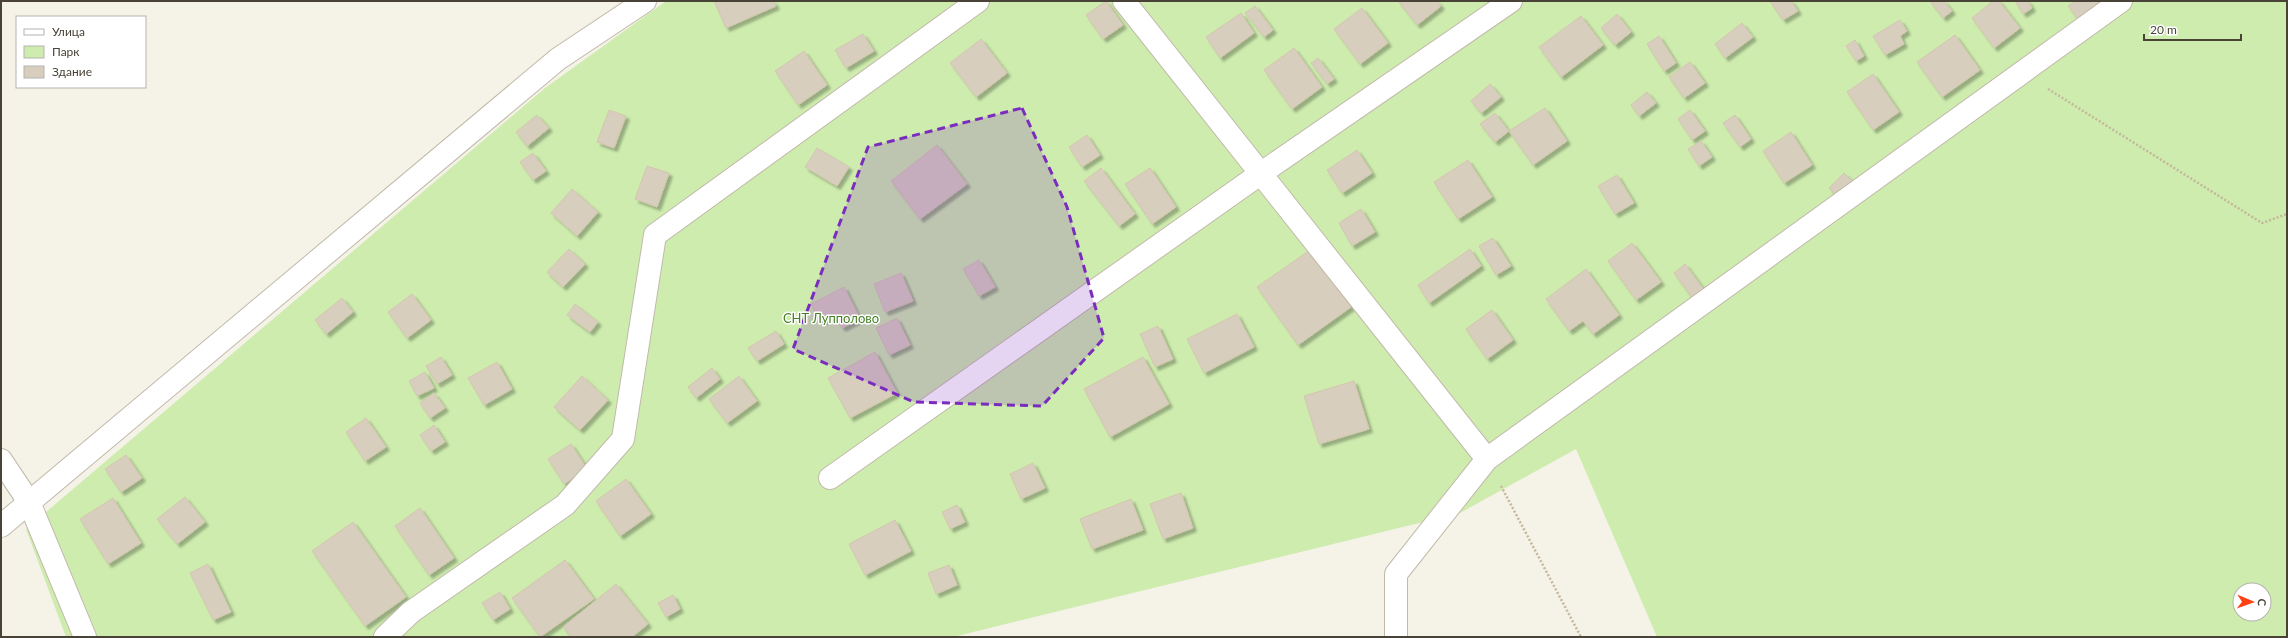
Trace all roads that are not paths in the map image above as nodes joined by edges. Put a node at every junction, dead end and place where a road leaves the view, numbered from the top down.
1 (645, 1) edge
2 (978, 1) edge
3 (1124, 1) edge
4 (1510, 1) edge
5 (2121, 1) edge
6 (1260, 174) junction
7 (1487, 459) junction
8 (1, 460) edge
9 (830, 478) dead end
10 (29, 502) junction
11 (1, 526) edge
12 (85, 637) edge
13 (385, 637) edge
14 (1396, 637) edge

1 - 10 street
2 - 13 street
3 - 6 street
4 - 6 street
5 - 7 street
6 - 7 street
6 - 9 street
7 - 14 street
8 - 10 street
10 - 11 street
10 - 12 street

